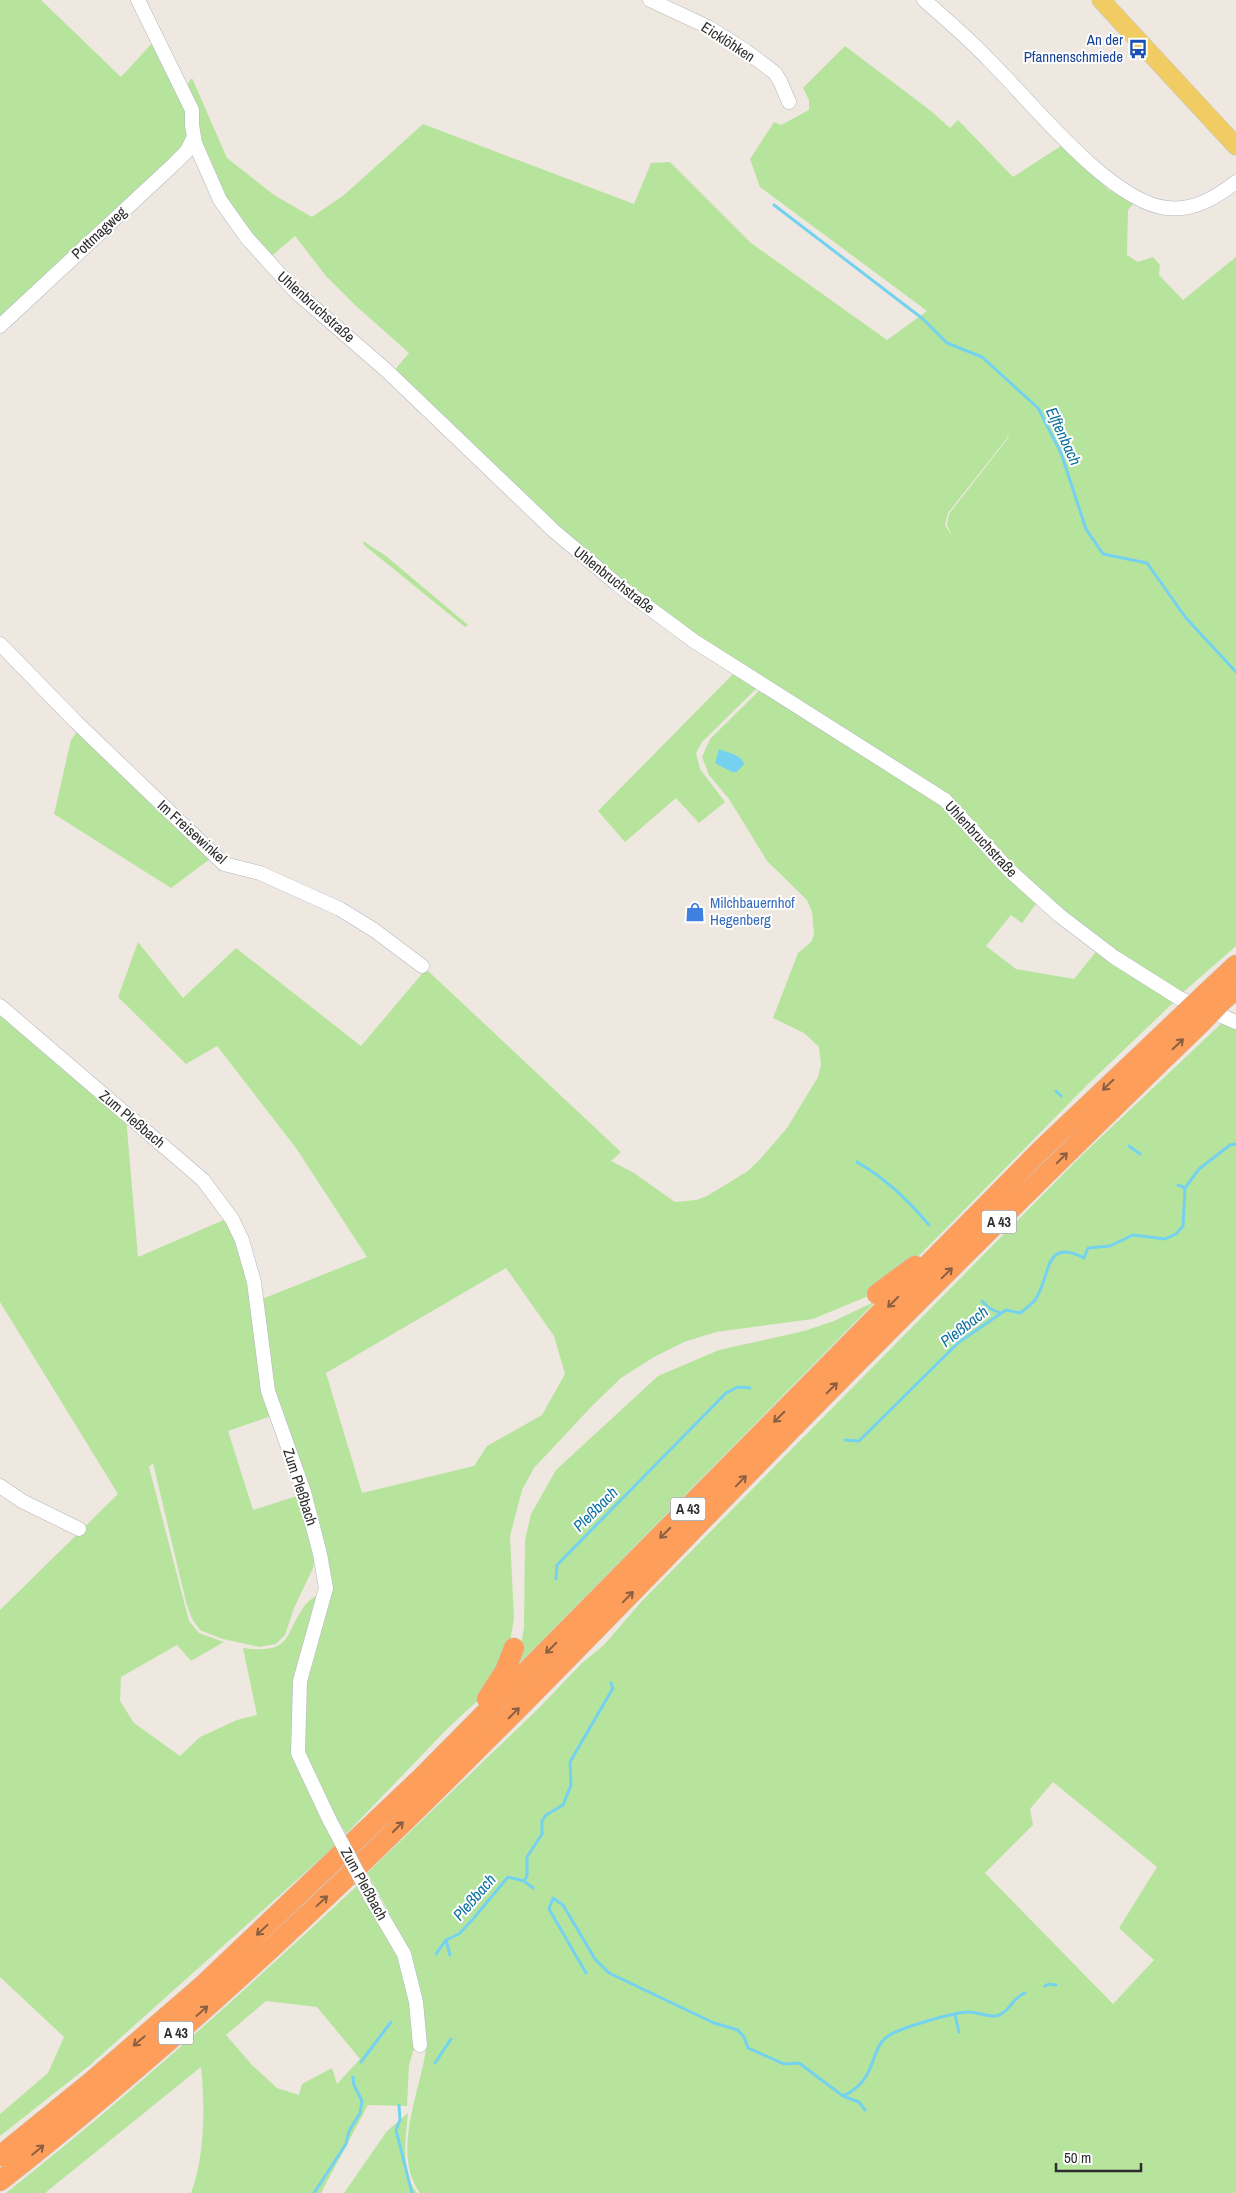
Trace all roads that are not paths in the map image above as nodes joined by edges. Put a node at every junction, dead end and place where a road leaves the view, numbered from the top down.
1 (138, 0) edge
2 (650, 0) edge
3 (924, 0) edge
4 (1101, 0) edge
5 (789, 102) dead end
6 (194, 137) junction
7 (1236, 146) edge
8 (1236, 182) edge
9 (0, 326) edge
10 (0, 644) edge
11 (1236, 965) edge
12 (422, 966) dead end
13 (1221, 995) edge
14 (0, 1006) edge
15 (1192, 1018) junction
16 (1236, 1022) edge
17 (952, 1241) junction
18 (877, 1294) dead end
19 (0, 1486) edge
20 (78, 1530) dead end
21 (514, 1648) dead end
22 (424, 1776) junction
23 (420, 2045) dead end
24 (0, 2156) edge
25 (0, 2181) edge

1 - 6 street, Uhlenbruchstraße
2 - 5 street, Eicklöhken
3 - 8 street
4 - 7 main road
6 - 9 street, Pottmagweg
6 - 16 street, Uhlenbruchstraße
10 - 12 street, Im Freisewinkel
11 - 13 highway, A 43
13 - 15 highway, A 43, bridge
14 - 23 street, Zum Pleßbach, bridge
15 -> 17 highway, A 43
25 -> 15 highway, A 43
17 - 18 highway
17 -> 22 highway, A 43
19 - 20 street
21 - 22 highway
22 -> 24 highway, A 43

